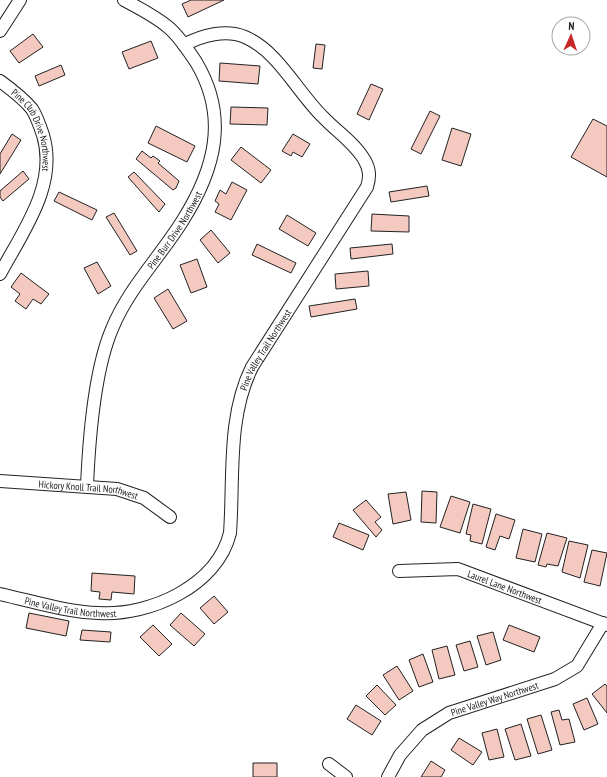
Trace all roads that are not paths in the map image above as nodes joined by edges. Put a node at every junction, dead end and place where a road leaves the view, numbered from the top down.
1 (20, 0) edge
2 (124, 0) edge
3 (0, 31) edge
4 (184, 45) junction
5 (0, 81) edge
6 (0, 274) edge
7 (0, 481) edge
8 (87, 486) junction
9 (170, 517) dead end
10 (399, 571) dead end
11 (0, 594) edge
12 (605, 624) edge
13 (329, 764) dead end
14 (346, 777) edge
15 (388, 777) edge

1 - 3 street
2 - 4 street, Pine Burr Drive Northwest
4 - 8 street, Pine Burr Drive Northwest
4 - 11 street, Pine Valley Trail Northwest
5 - 6 street, Pine Club Drive Northwest
7 - 8 street, Hickory Knoll Trail Northwest
8 - 9 street, Hickory Knoll Trail Northwest
10 - 12 street, Laurel Lane Northwest
12 - 15 street, Pine Valley Way Northwest
13 - 14 street

